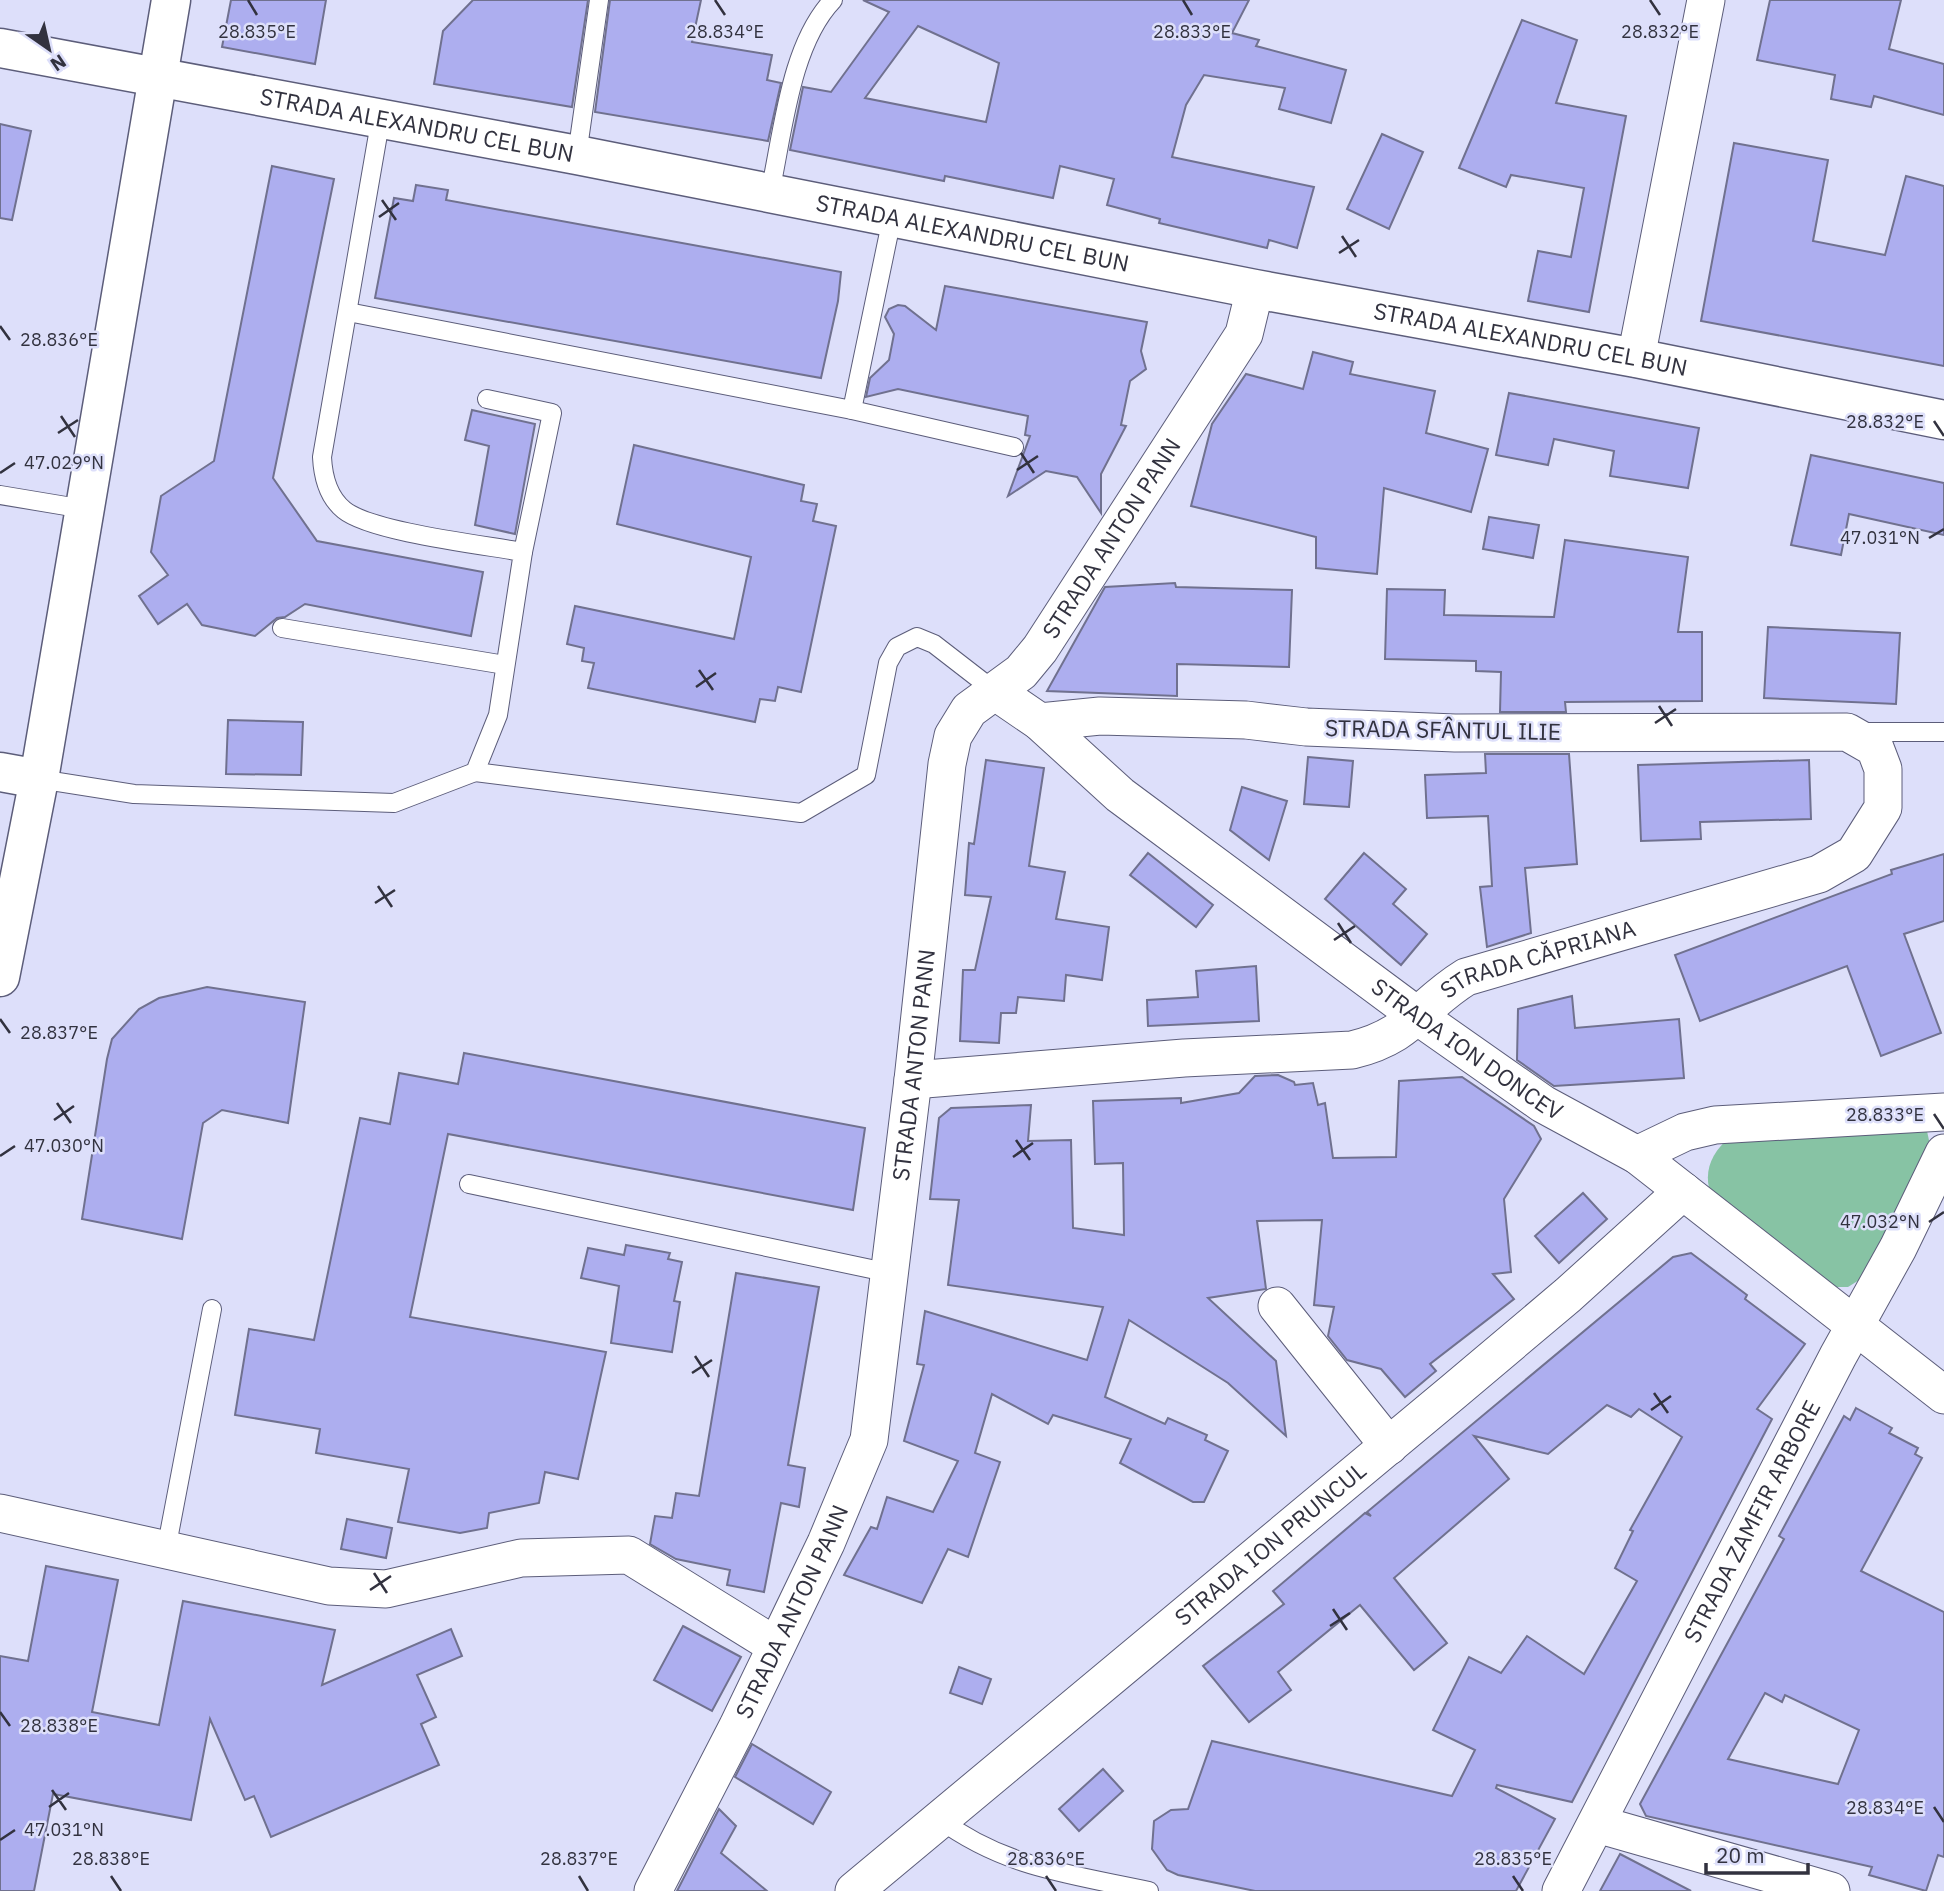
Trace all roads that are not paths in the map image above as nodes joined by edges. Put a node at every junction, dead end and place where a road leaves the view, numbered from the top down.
1 (171, 0) edge
2 (599, 0) edge
3 (833, 0) edge
4 (1706, 0) edge
5 (0, 48) edge
6 (157, 77) junction
7 (381, 117) junction
8 (577, 155) junction
9 (770, 192) junction
10 (892, 218) junction
11 (1255, 289) junction
12 (348, 312) junction
13 (1636, 358) junction
14 (487, 399) dead end
15 (852, 410) junction
16 (1944, 420) edge
17 (1014, 447) dead end
18 (0, 495) edge
19 (84, 509) junction
20 (523, 552) junction
21 (282, 628) dead end
22 (505, 665) junction
23 (996, 692) junction
24 (1040, 722) junction
25 (1847, 732) junction
26 (1944, 732) edge
27 (0, 772) edge
28 (475, 772) junction
29 (38, 779) junction
30 (0, 977) edge
31 (1419, 1017) junction
32 (913, 1080) junction
33 (1944, 1112) edge
34 (1944, 1153) edge
35 (1637, 1155) junction
36 (469, 1184) dead end
37 (1683, 1191) junction
38 (890, 1273) junction
39 (1277, 1306) dead end
40 (212, 1309) dead end
41 (1854, 1328) junction
42 (1944, 1395) edge
43 (1389, 1446) junction
44 (0, 1513) edge
45 (166, 1550) junction
46 (776, 1646) junction
47 (939, 1819) junction
48 (1597, 1824) junction
49 (653, 1891) edge
50 (854, 1891) edge
51 (1149, 1891) edge
52 (1561, 1891) edge
53 (1831, 1891) edge

1 - 6 main road
2 - 8 lane
3 - 9 lane
4 - 13 street
5 - 6 main road, STRADA ALEXANDRU CEL BUN
6 - 7 main road, STRADA ALEXANDRU CEL BUN
6 - 19 main road
7 - 8 main road, STRADA ALEXANDRU CEL BUN
7 - 12 lane
8 - 9 main road, STRADA ALEXANDRU CEL BUN
9 - 10 main road, STRADA ALEXANDRU CEL BUN
10 - 11 main road, STRADA ALEXANDRU CEL BUN
10 - 15 lane
11 - 13 main road, STRADA ALEXANDRU CEL BUN
11 - 23 street, STRADA ANTON PANN
12 - 15 lane
12 - 20 lane
13 - 16 main road, STRADA ALEXANDRU CEL BUN
14 - 20 lane
15 - 17 lane
18 - 19 lane
19 - 29 main road
20 - 22 lane
21 - 22 lane
22 - 28 lane
23 - 24 street, STRADA ION DONCEV
23 - 28 lane
23 - 32 street, STRADA ANTON PANN
24 - 25 street, STRADA SFÂNTUL ILIE
24 - 31 street, STRADA ION DONCEV
25 - 26 lane
25 - 31 street, STRADA CĂPRIANA
27 - 29 main road
28 - 29 lane
29 - 30 main road
31 - 32 street, STRADA CĂPRIANA
31 - 35 street, STRADA ION DONCEV
32 - 38 street, STRADA ANTON PANN
33 - 35 street
34 - 41 street, STRADA ZAMFIR ARBORE
35 - 37 street, STRADA ION DONCEV
36 - 38 lane
37 - 41 street, STRADA ION DONCEV
37 - 43 street, STRADA ION PRUNCUL
38 - 46 street, STRADA ANTON PANN
39 - 43 street
40 - 45 lane
41 - 42 street, STRADA ION DONCEV
41 - 48 street, STRADA ZAMFIR ARBORE
43 - 47 street, STRADA ION PRUNCUL
44 - 45 street
45 - 46 street
46 - 49 street, STRADA ANTON PANN
47 - 50 street, STRADA ION PRUNCUL
47 - 51 lane
48 - 52 street, STRADA ZAMFIR ARBORE
48 - 53 street

